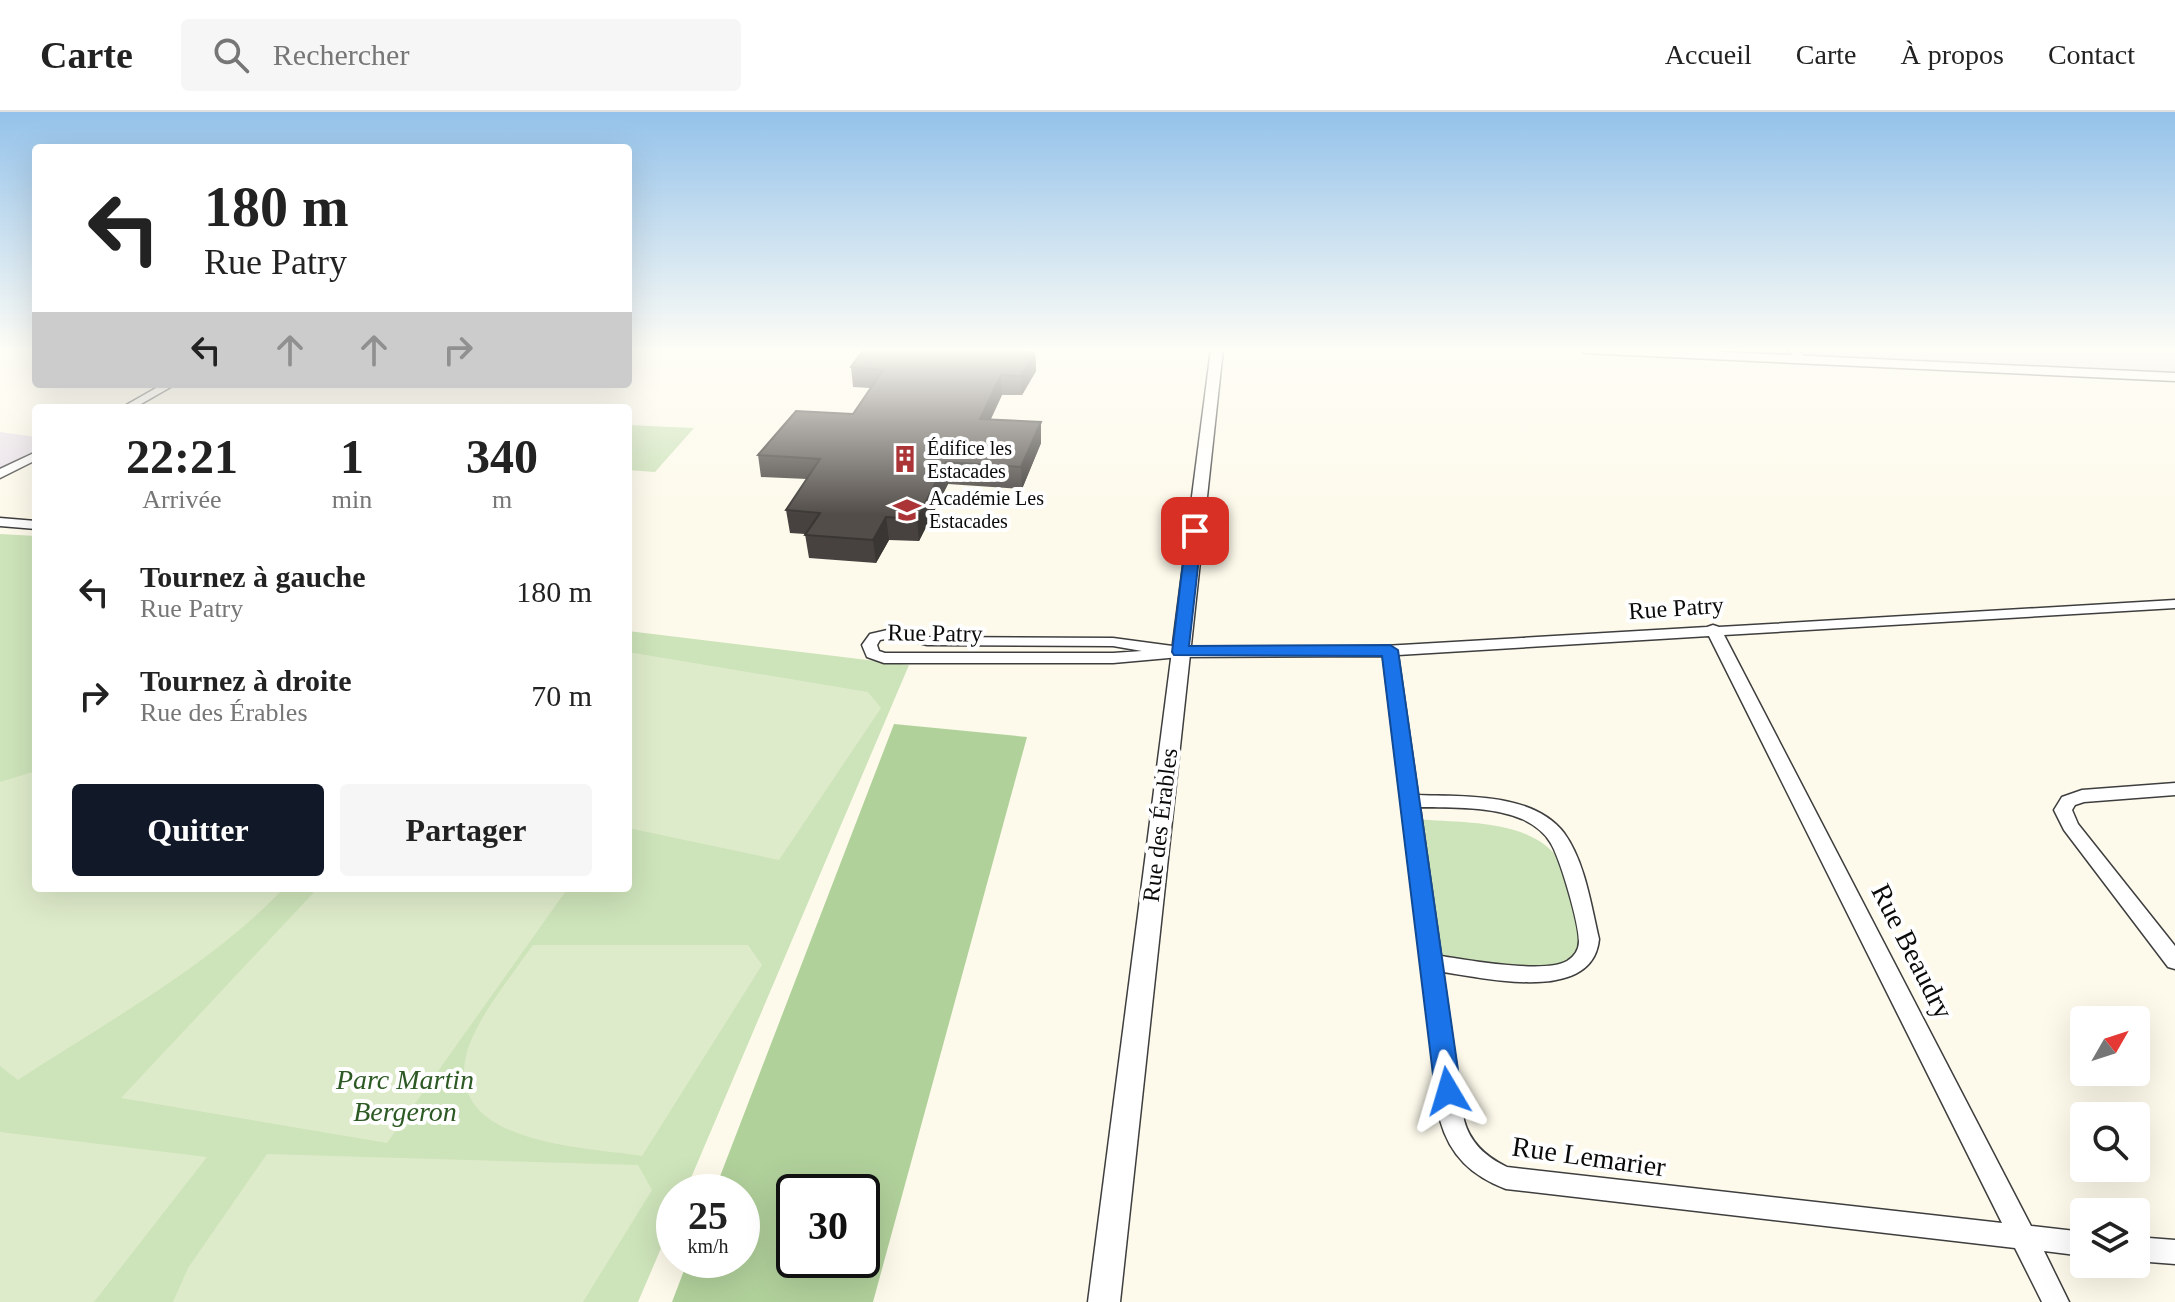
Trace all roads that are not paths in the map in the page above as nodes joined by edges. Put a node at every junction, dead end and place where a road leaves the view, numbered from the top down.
1 (1210, 405) edge
2 (32, 457) edge
3 (0, 474) edge
4 (0, 522) edge
5 (32, 525) edge
6 (2175, 604) edge
7 (1713, 629) junction
8 (1390, 650) junction
9 (1180, 652) junction
10 (2175, 789) edge
11 (1410, 801) junction
12 (2175, 961) edge
13 (1433, 963) junction
14 (2026, 1239) junction
15 (2070, 1243) edge
16 (2150, 1250) edge
17 (2175, 1252) edge
18 (1104, 1302) edge
19 (2056, 1302) edge

1 - 9 street, Rue des Érables
2 - 3 street
4 - 5 street
6 - 7 street, Rue Patry
7 - 8 street, Rue Patry
7 - 14 street, Rue Beaudry
8 - 9 street, Rue Patry
8 - 11 street, Rue Lemarier
9 - 9 street, Rue Patry
9 - 18 street, Rue des Érables
10 - 12 street
11 - 13 street, Rue Lemarier
11 - 13 street
13 - 14 street, Rue Lemarier
14 - 15 street, Rue Lemarier
14 - 19 street, Rue Beaudry
16 - 17 street

